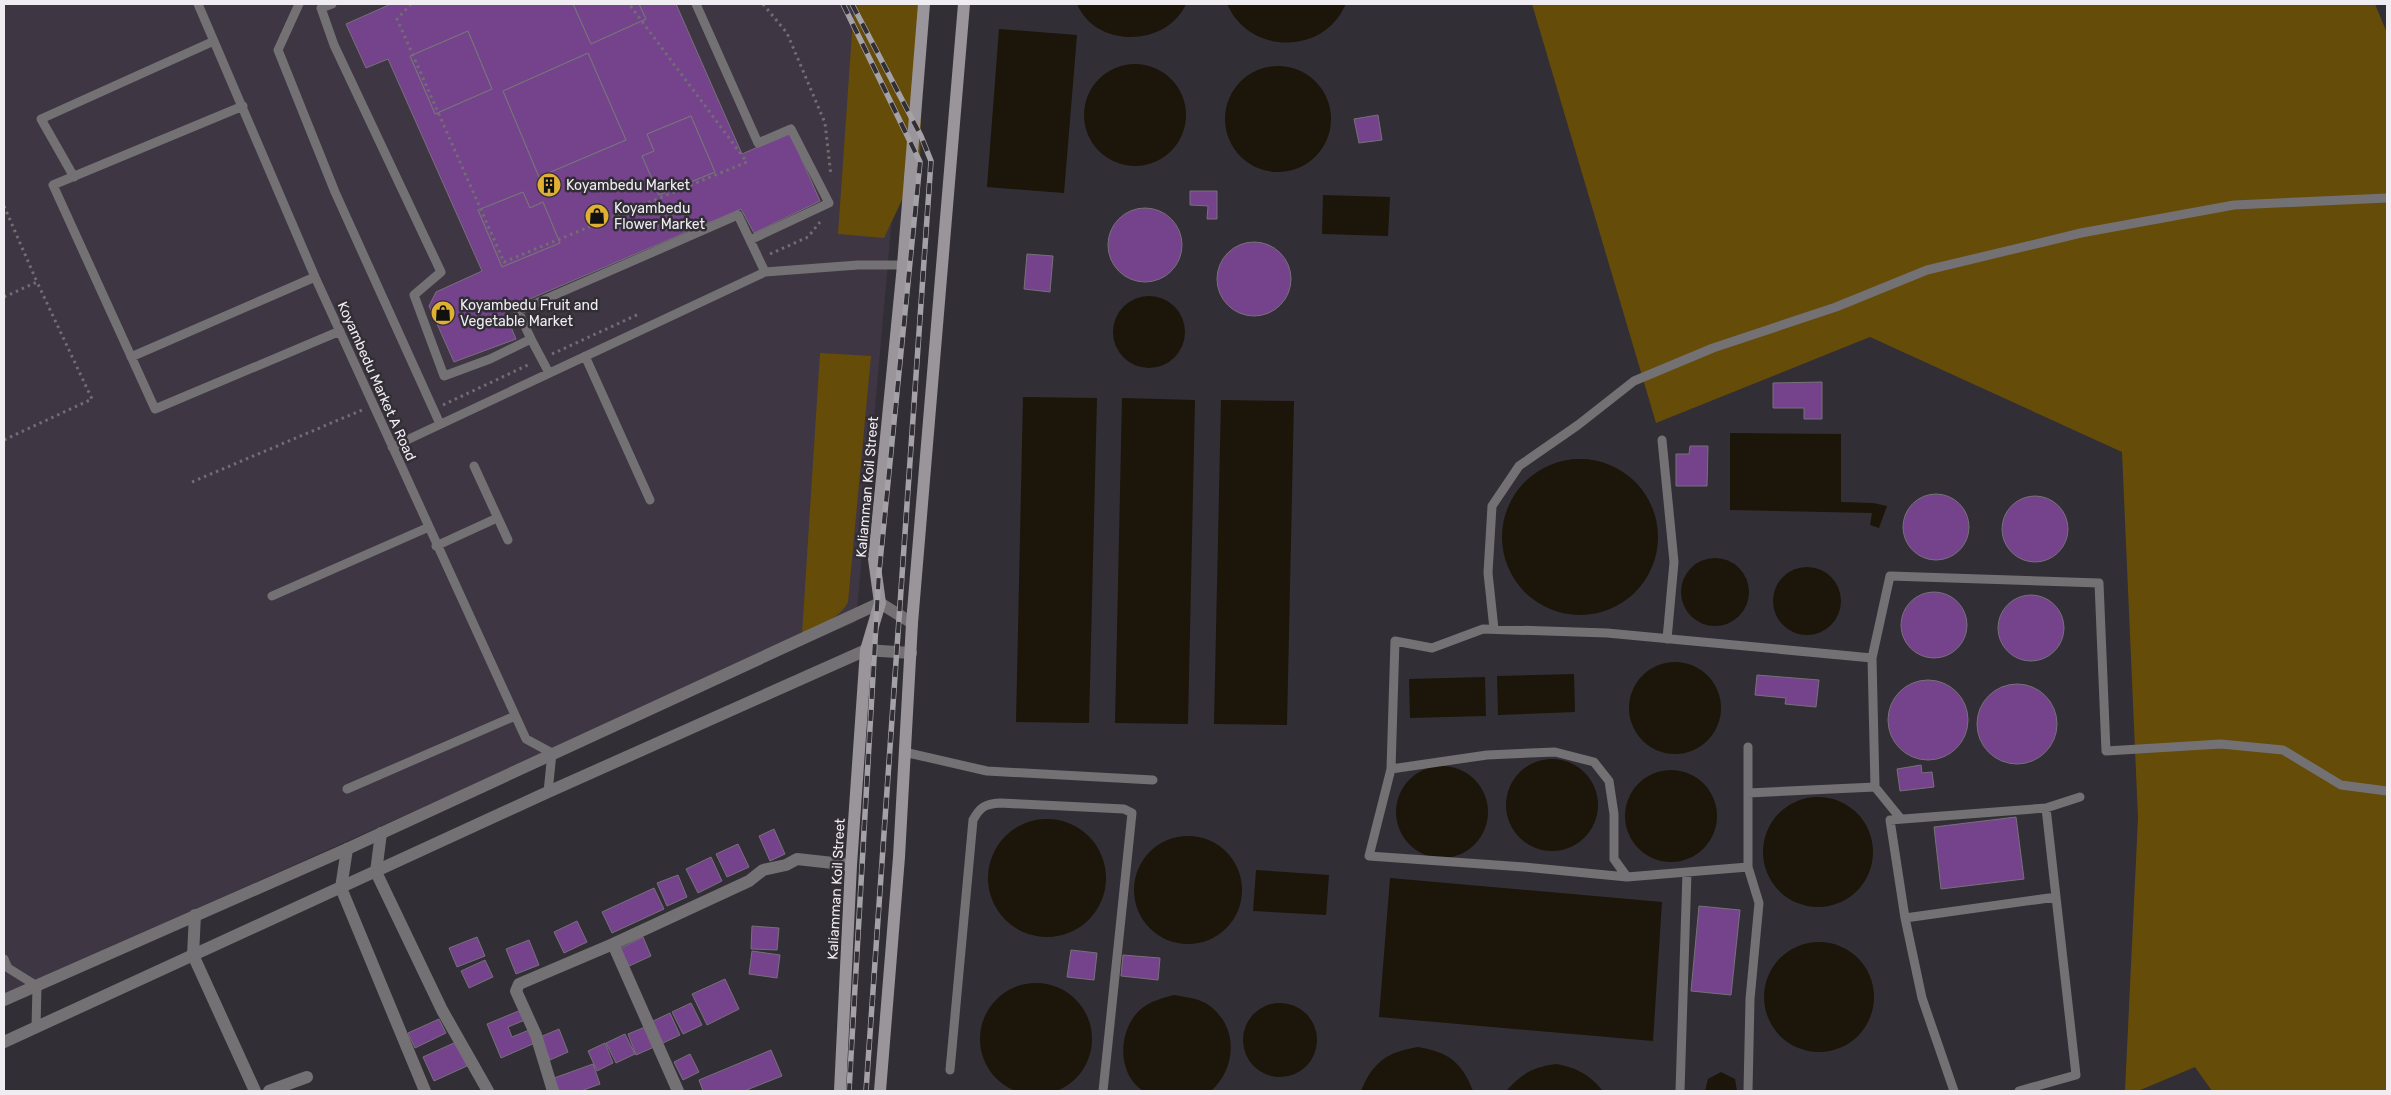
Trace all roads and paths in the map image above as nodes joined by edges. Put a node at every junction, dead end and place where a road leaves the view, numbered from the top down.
1 (198, 4) edge
2 (299, 4) edge
3 (332, 4) edge
4 (411, 4) edge
5 (629, 4) edge
6 (696, 4) edge
7 (924, 4) edge
8 (964, 4) edge
9 (214, 41) junction
10 (243, 106) junction
11 (74, 177) junction
12 (2387, 198) edge
13 (4, 206) edge
14 (750, 240) junction
15 (903, 265) junction
16 (765, 272) junction
17 (315, 277) junction
18 (37, 282) junction
19 (4, 297) edge
20 (340, 331) junction
21 (531, 339) junction
22 (584, 356) junction
23 (131, 357) junction
24 (548, 373) junction
25 (365, 408) dead end
26 (440, 424) junction
27 (4, 440) edge
28 (1662, 440) dead end
29 (392, 447) junction
30 (474, 466) dead end
31 (192, 482) dead end
32 (650, 500) dead end
33 (497, 518) junction
34 (429, 527) junction
35 (508, 540) dead end
36 (436, 546) junction
37 (272, 596) dead end
38 (880, 603) junction
39 (912, 623) junction
40 (1494, 630) junction
41 (1667, 639) junction
42 (866, 650) junction
43 (911, 653) junction
44 (1872, 658) junction
45 (515, 716) junction
46 (1748, 746) dead end
47 (904, 752) junction
48 (552, 753) junction
49 (1391, 769) junction
50 (1152, 780) dead end
51 (1875, 787) junction
52 (347, 789) dead end
53 (2387, 791) edge
54 (548, 792) junction
55 (1748, 793) junction
56 (2080, 797) dead end
57 (2046, 808) junction
58 (1901, 819) junction
59 (381, 833) junction
60 (347, 850) junction
61 (851, 865) junction
62 (1748, 867) junction
63 (376, 872) junction
64 (1687, 872) junction
65 (1627, 877) junction
66 (341, 888) junction
67 (2056, 897) junction
68 (195, 915) junction
69 (1905, 918) junction
70 (613, 944) junction
71 (193, 955) junction
72 (4, 959) edge
73 (36, 986) junction
74 (4, 1000) edge
75 (36, 1028) junction
76 (4, 1042) edge
77 (950, 1070) dead end
78 (307, 1077) dead end
79 (254, 1091) edge
80 (269, 1091) edge
81 (425, 1091) edge
82 (488, 1091) edge
83 (553, 1091) edge
84 (678, 1091) edge
85 (840, 1091) edge
86 (880, 1091) edge
87 (1103, 1091) edge
88 (1680, 1091) edge
89 (1748, 1091) edge
90 (1954, 1091) edge
91 (2019, 1091) edge

1 - 9 lane, Koyambedu Market A Road
2 - 26 lane
3 - 21 lane
4 - 5 path
6 - 14 lane
7 - 15 main road, Kaliamman Koil Street
8 - 39 main road
9 - 10 lane, Koyambedu Market A Road
9 - 11 lane
10 - 11 lane
10 - 17 lane, Koyambedu Market A Road
11 - 23 lane
12 - 40 lane
13 - 18 path
14 - 16 lane
14 - 21 lane
15 - 16 lane
15 - 38 main road, Kaliamman Koil Street
16 - 22 lane
17 - 20 lane, Koyambedu Market A Road
17 - 23 lane
18 - 19 path
18 - 27 path
20 - 23 lane
20 - 29 lane, Koyambedu Market A Road
21 - 24 lane
22 - 24 lane
22 - 32 lane
24 - 26 lane
25 - 31 path
26 - 29 lane
28 - 41 lane
29 - 34 lane, Koyambedu Market A Road
30 - 33 lane
33 - 35 lane
33 - 36 lane
34 - 36 lane, Koyambedu Market A Road
34 - 37 lane
36 - 45 lane, Koyambedu Market A Road
38 - 39 street
38 - 42 main road, Kaliamman Koil Street
38 - 48 street
39 - 43 main road
40 - 41 lane
40 - 49 lane
41 - 44 lane
42 - 43 street
42 - 54 street
42 - 61 main road, Kaliamman Koil Street
43 - 47 main road
44 - 51 lane
44 - 53 lane
45 - 48 lane, Koyambedu Market A Road
45 - 52 lane
46 - 55 lane
47 - 50 lane
47 - 86 main road
48 - 54 lane
48 - 59 street
49 - 65 lane
49 - 65 lane
51 - 55 lane
51 - 58 lane
54 - 63 street
55 - 62 lane
56 - 57 lane
57 - 58 lane
57 - 67 lane
58 - 69 lane
59 - 60 street
59 - 63 street
60 - 66 street
60 - 68 street
61 - 70 street
61 - 85 main road, Kaliamman Koil Street
62 - 64 lane
62 - 89 lane
63 - 66 street
63 - 82 street
64 - 65 lane
64 - 88 lane
66 - 71 street
66 - 81 street
67 - 69 lane
67 - 91 lane
68 - 71 street
68 - 73 street
69 - 90 lane
70 - 83 street
70 - 84 street
71 - 75 street
71 - 79 street
72 - 73 lane
73 - 74 street
73 - 75 lane
75 - 76 street
77 - 87 lane
78 - 80 street

